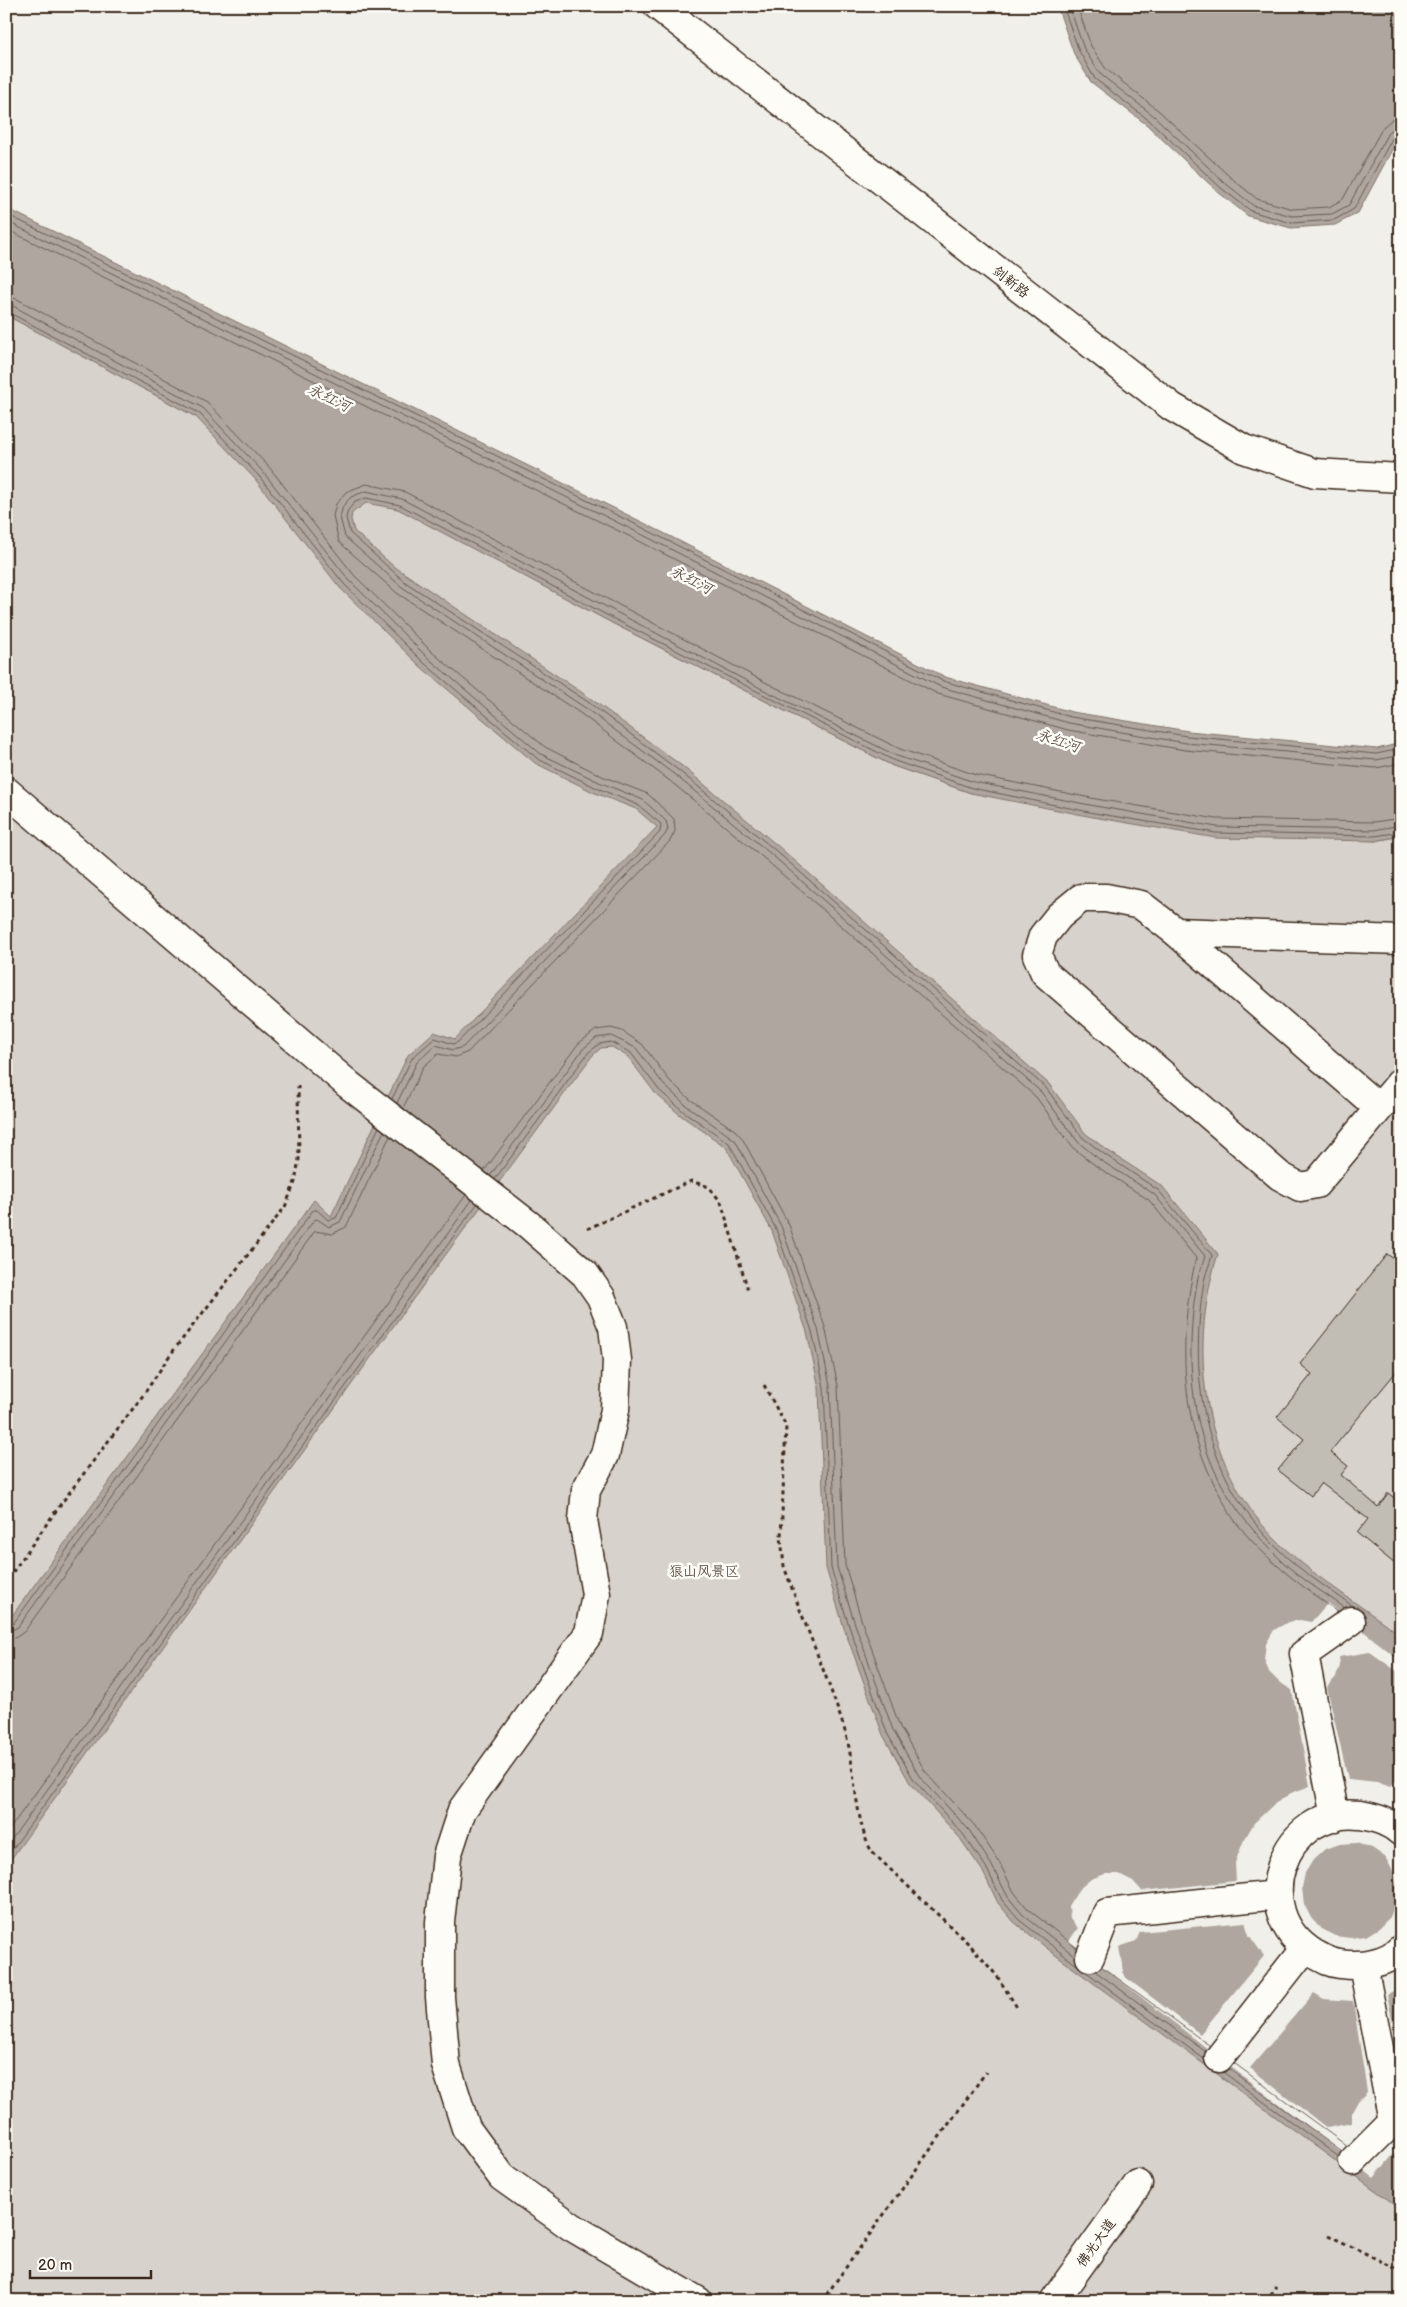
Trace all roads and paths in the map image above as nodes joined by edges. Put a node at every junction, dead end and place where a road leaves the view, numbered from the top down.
1 (658, 6) edge
2 (1401, 478) edge
3 (6, 791) edge
4 (1176, 932) junction
5 (1401, 940) edge
6 (304, 1047) junction
7 (1401, 1082) edge
8 (1379, 1108) junction
9 (552, 1245) junction
10 (749, 1293) dead end
11 (764, 1385) dead end
12 (6, 1577) edge
13 (1351, 1621) dead end
14 (1335, 1817) junction
15 (1399, 1828) edge
16 (1278, 1896) junction
17 (1304, 1948) junction
18 (1401, 1949) edge
19 (1090, 1957) dead end
20 (1363, 1965) junction
21 (1018, 2009) dead end
22 (1220, 2058) dead end
23 (986, 2072) dead end
24 (1353, 2161) dead end
25 (1138, 2184) dead end
26 (1328, 2235) dead end
27 (1401, 2271) edge
28 (1276, 2286) dead end
29 (698, 2301) edge
30 (822, 2301) edge
31 (1054, 2301) edge
32 (1265, 2301) edge

1 - 2 street, 剑新路
3 - 6 street
4 - 5 street
4 - 8 street
4 - 8 street
6 - 9 street
6 - 12 path
7 - 8 street
9 - 10 path
9 - 29 street
11 - 21 path
13 - 14 street
14 - 15 street
14 - 16 street
16 - 17 street
16 - 19 street
17 - 20 street
17 - 22 street
18 - 20 street
20 - 24 street
23 - 30 path
25 - 31 street, 佛光大道
26 - 27 path
28 - 32 path

